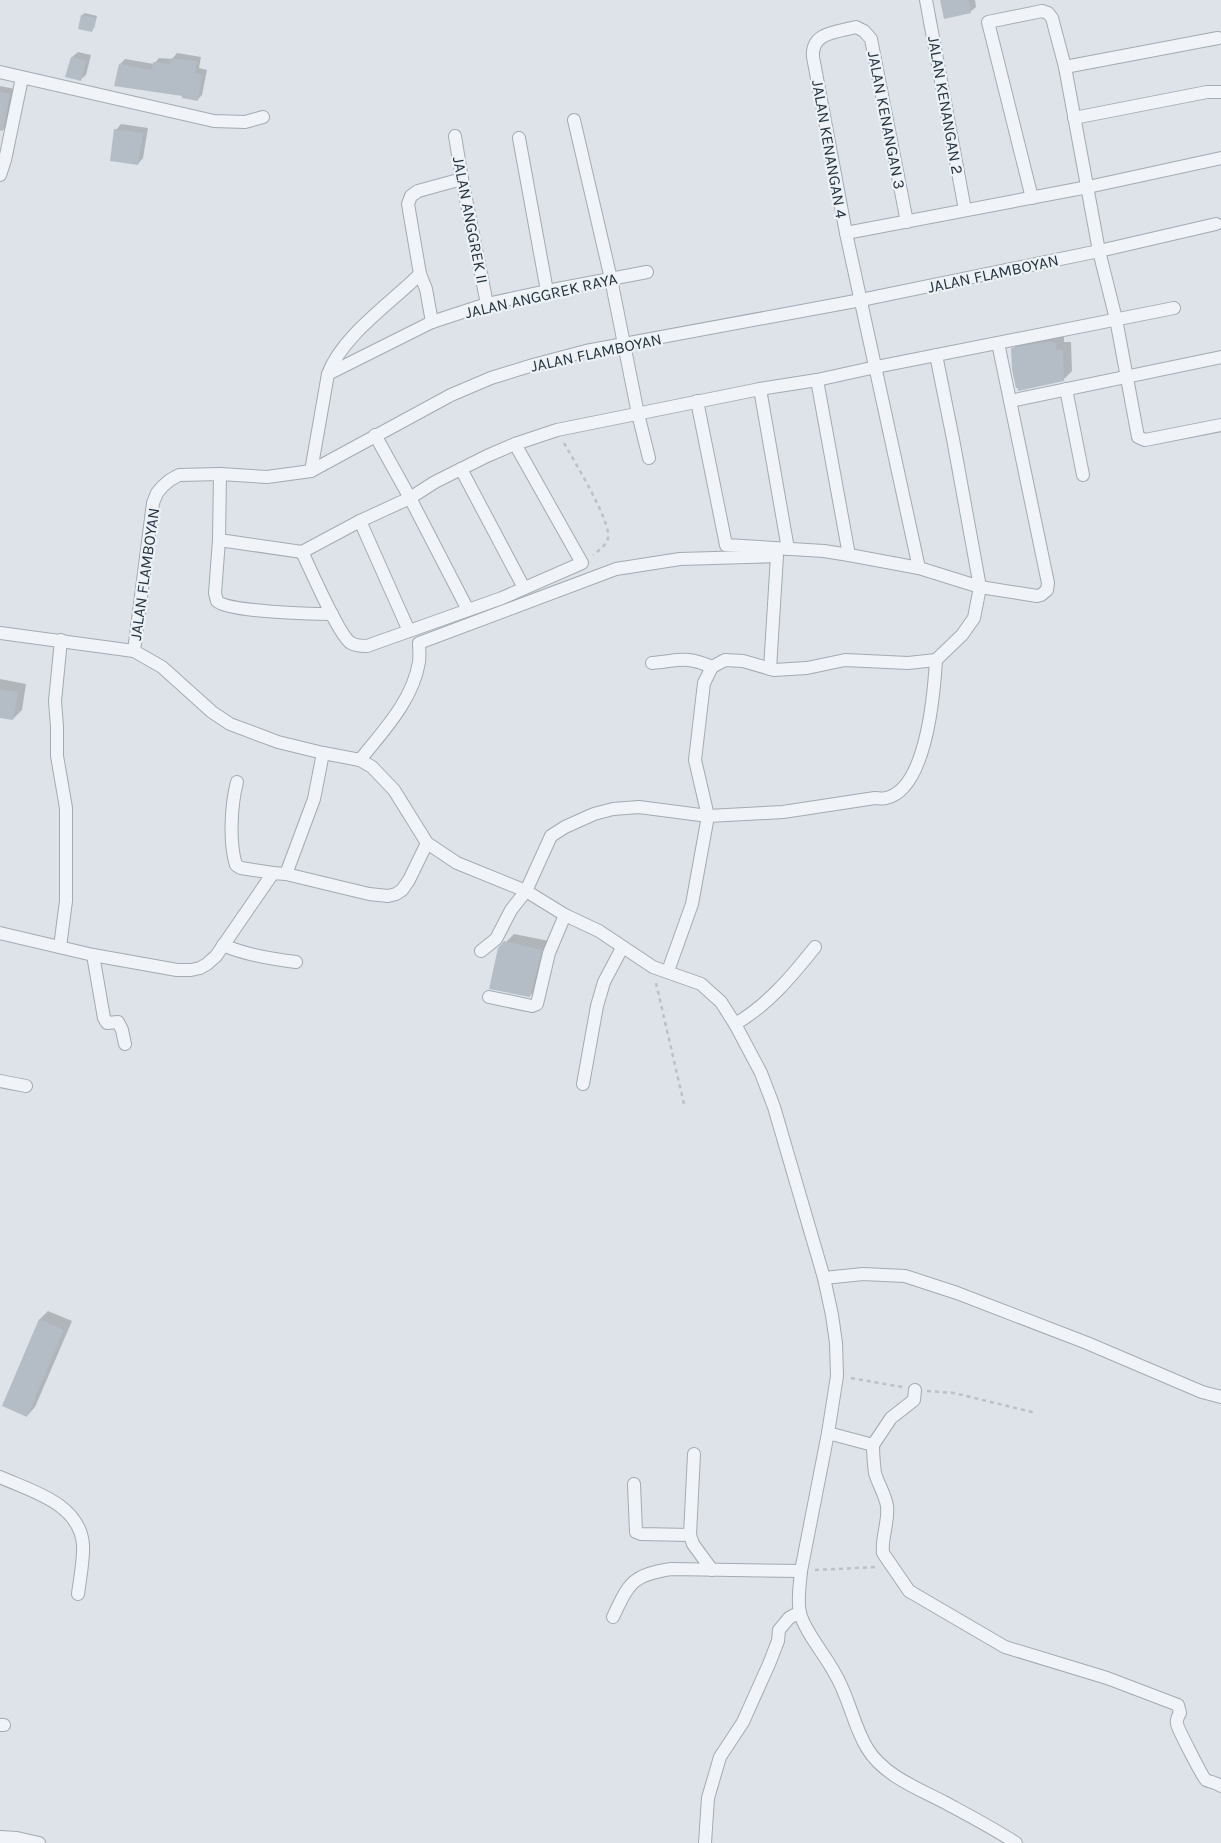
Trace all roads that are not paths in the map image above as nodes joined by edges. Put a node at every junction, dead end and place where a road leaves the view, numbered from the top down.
1 (926, 0) edge
2 (856, 27) joint
3 (1218, 38) dead end
4 (1065, 67) junction
5 (0, 72) edge
6 (22, 78) junction
7 (1221, 92) edge
8 (263, 118) dead end
9 (1074, 118) junction
10 (574, 120) dead end
11 (455, 136) dead end
12 (519, 138) dead end
13 (1221, 158) edge
14 (0, 175) edge
15 (462, 179) junction
16 (1088, 187) junction
17 (1032, 198) junction
18 (965, 210) junction
19 (907, 222) junction
20 (1216, 224) dead end
21 (846, 233) junction
22 (1098, 251) junction
23 (647, 272) dead end
24 (420, 274) junction
25 (612, 279) junction
26 (547, 291) junction
27 (861, 300) junction
28 (487, 304) junction
29 (1174, 308) dead end
30 (1116, 320) junction
31 (432, 322) junction
32 (998, 343) junction
33 (624, 345) junction
34 (936, 355) junction
35 (1221, 357) edge
36 (876, 367) junction
37 (328, 374) junction
38 (1128, 377) junction
39 (818, 380) junction
40 (760, 389) junction
41 (1066, 389) junction
42 (1010, 401) junction
43 (696, 402) junction
44 (638, 414) junction
45 (1221, 425) edge
46 (375, 435) junction
47 (515, 444) junction
48 (649, 458) dead end
49 (461, 469) junction
50 (311, 471) junction
51 (220, 474) junction
52 (1083, 475) dead end
53 (410, 498) junction
54 (360, 521) junction
55 (220, 540) junction
56 (788, 549) junction
57 (302, 552) junction
58 (849, 555) junction
59 (919, 568) junction
60 (980, 587) junction
61 (524, 588) junction
62 (468, 610) junction
63 (332, 614) junction
64 (409, 631) junction
65 (0, 633) edge
66 (61, 640) junction
67 (134, 651) junction
68 (936, 660) junction
69 (652, 663) dead end
70 (712, 667) junction
71 (770, 669) junction
72 (323, 753) junction
73 (360, 760) junction
74 (237, 782) dead end
75 (708, 816) junction
76 (427, 843) junction
77 (273, 873) junction
78 (286, 874) junction
79 (526, 891) junction
80 (565, 914) junction
81 (0, 932) edge
82 (223, 945) junction
83 (60, 947) junction
84 (815, 947) dead end
85 (622, 948) junction
86 (481, 952) dead end
87 (94, 955) junction
88 (296, 962) dead end
89 (668, 971) junction
90 (489, 996) dead end
91 (736, 1024) junction
92 (125, 1044) dead end
93 (0, 1081) edge
94 (583, 1084) dead end
95 (26, 1086) dead end
96 (824, 1278) junction
97 (915, 1390) road end
98 (1221, 1397) edge
99 (828, 1433) junction
100 (873, 1445) junction
101 (694, 1454) dead end
102 (0, 1477) edge
103 (634, 1484) dead end
104 (690, 1535) junction
105 (712, 1570) junction
106 (801, 1571) junction
107 (78, 1594) dead end
108 (800, 1612) junction
109 (613, 1617) dead end
110 (1221, 1786) edge
111 (0, 1836) edge
112 (39, 1843) edge
113 (705, 1843) edge
114 (1016, 1843) edge

1 - 18 street, JALAN KENANGAN 2
2 - 19 street, JALAN KENANGAN 3
2 - 21 street, JALAN KENANGAN 4
3 - 4 street
4 - 9 street
4 - 17 street
5 - 6 street
6 - 8 street
6 - 14 street
7 - 9 street
9 - 16 street
10 - 25 street
11 - 15 street, JALAN ANGGREK II
12 - 26 street
13 - 16 street
15 - 24 street
15 - 28 street, JALAN ANGGREK II
16 - 17 street
16 - 22 street
17 - 18 street
18 - 19 street
19 - 21 street
20 - 22 street, JALAN FLAMBOYAN
21 - 27 street, JALAN KENANGAN 4
22 - 27 street, JALAN FLAMBOYAN
22 - 30 street
23 - 25 street, JALAN ANGGREK RAYA
24 - 31 street
24 - 37 street
25 - 26 street, JALAN ANGGREK RAYA
25 - 33 street
26 - 28 street, JALAN ANGGREK RAYA
27 - 33 street, JALAN FLAMBOYAN
27 - 36 street, JALAN KENANGAN 4
28 - 31 street, JALAN ANGGREK RAYA
29 - 30 street
30 - 32 street
30 - 38 street
31 - 37 street, JALAN ANGGREK RAYA
32 - 34 street
32 - 42 street
33 - 44 street
33 - 46 street, JALAN FLAMBOYAN
34 - 36 street
34 - 60 street
35 - 38 street
36 - 39 street
36 - 59 street, JALAN KENANGAN 4
37 - 50 street
38 - 41 street
38 - 45 street
39 - 40 street
39 - 58 street
40 - 43 street
40 - 56 street
41 - 42 street
41 - 52 street
42 - 60 street
43 - 44 street
43 - 56 street
44 - 47 street
44 - 48 street
46 - 50 street, JALAN FLAMBOYAN
46 - 53 street
47 - 49 street
47 - 61 street
49 - 53 street
49 - 61 street
50 - 51 street, JALAN FLAMBOYAN
51 - 55 street
51 - 67 street, JALAN FLAMBOYAN
53 - 54 street
53 - 62 street
54 - 57 street
54 - 64 street
55 - 57 street
55 - 63 street
56 - 58 street
57 - 63 street
58 - 59 street
59 - 60 street
60 - 68 street
61 - 62 street
62 - 64 street
63 - 64 street
65 - 66 street
66 - 67 street
66 - 83 street
67 - 72 street
68 - 71 street
68 - 75 street
69 - 70 street
70 - 71 street
70 - 75 street
71 - 73 street
72 - 73 street
72 - 78 street
73 - 76 street
74 - 77 street
75 - 79 street
75 - 89 street
76 - 78 street
76 - 79 street
77 - 78 street
77 - 82 street
79 - 80 street
79 - 86 street
80 - 85 street
80 - 90 street
81 - 83 street
82 - 87 street
82 - 88 street
83 - 87 street
84 - 91 street
85 - 89 street
85 - 94 street
87 - 92 street
89 - 91 street
91 - 96 street
93 - 95 street
96 - 98 street
96 - 99 street
97 - 100 street
99 - 100 street
99 - 106 street
100 - 110 street
101 - 104 street
102 - 107 street
103 - 104 street
104 - 105 street
105 - 106 street
105 - 109 street
106 - 108 street
108 - 113 street
108 - 114 street
111 - 112 street

